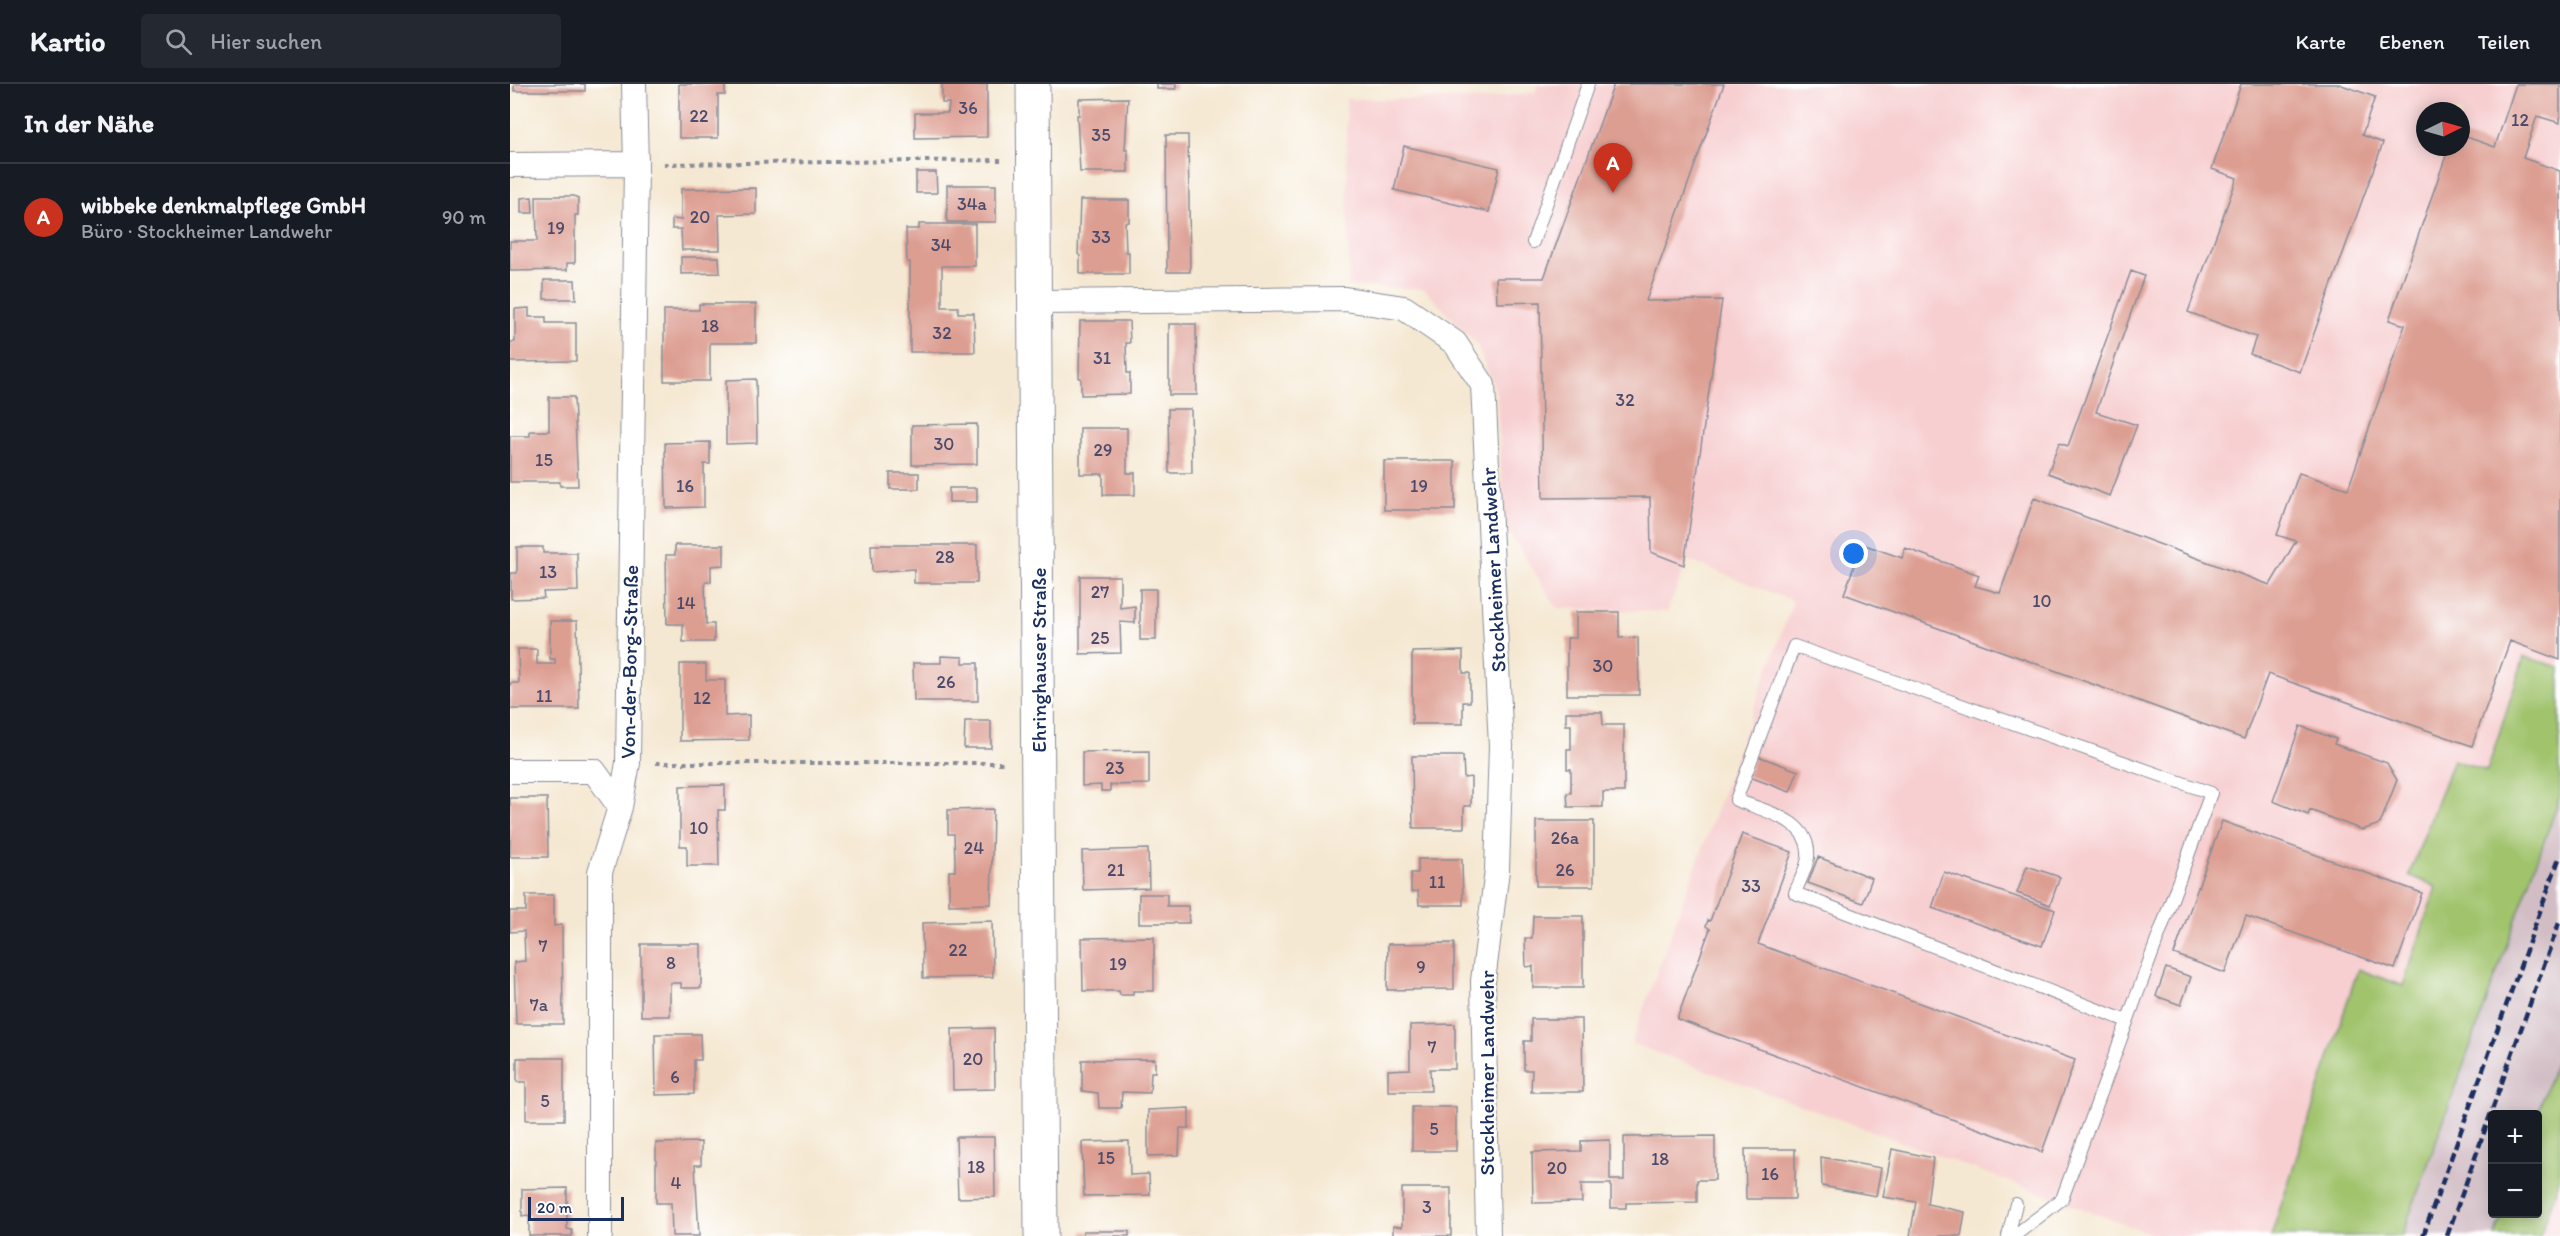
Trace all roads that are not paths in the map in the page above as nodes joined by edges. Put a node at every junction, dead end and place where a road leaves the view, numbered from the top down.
1 (634, 84) edge
2 (1033, 84) edge
3 (1588, 84) edge
4 (636, 164) junction
5 (510, 165) edge
6 (1533, 242) dead end
7 (1036, 302) junction
8 (510, 771) edge
9 (620, 807) junction
10 (2127, 1022) junction
11 (2016, 1204) dead end
12 (600, 1236) edge
13 (1041, 1236) edge
14 (1488, 1236) edge
15 (2008, 1236) edge
16 (2014, 1236) edge

1 - 4 street, Von-der-Borg-Straße
2 - 7 street, Ehringhauser Straße
3 - 6 lane
4 - 5 street
4 - 9 street, Von-der-Borg-Straße
7 - 13 street, Ehringhauser Straße
7 - 14 street, Stockheimer Landwehr
8 - 9 street
9 - 12 street, Von-der-Borg-Straße
10 - 10 lane
10 - 16 lane
11 - 15 lane

